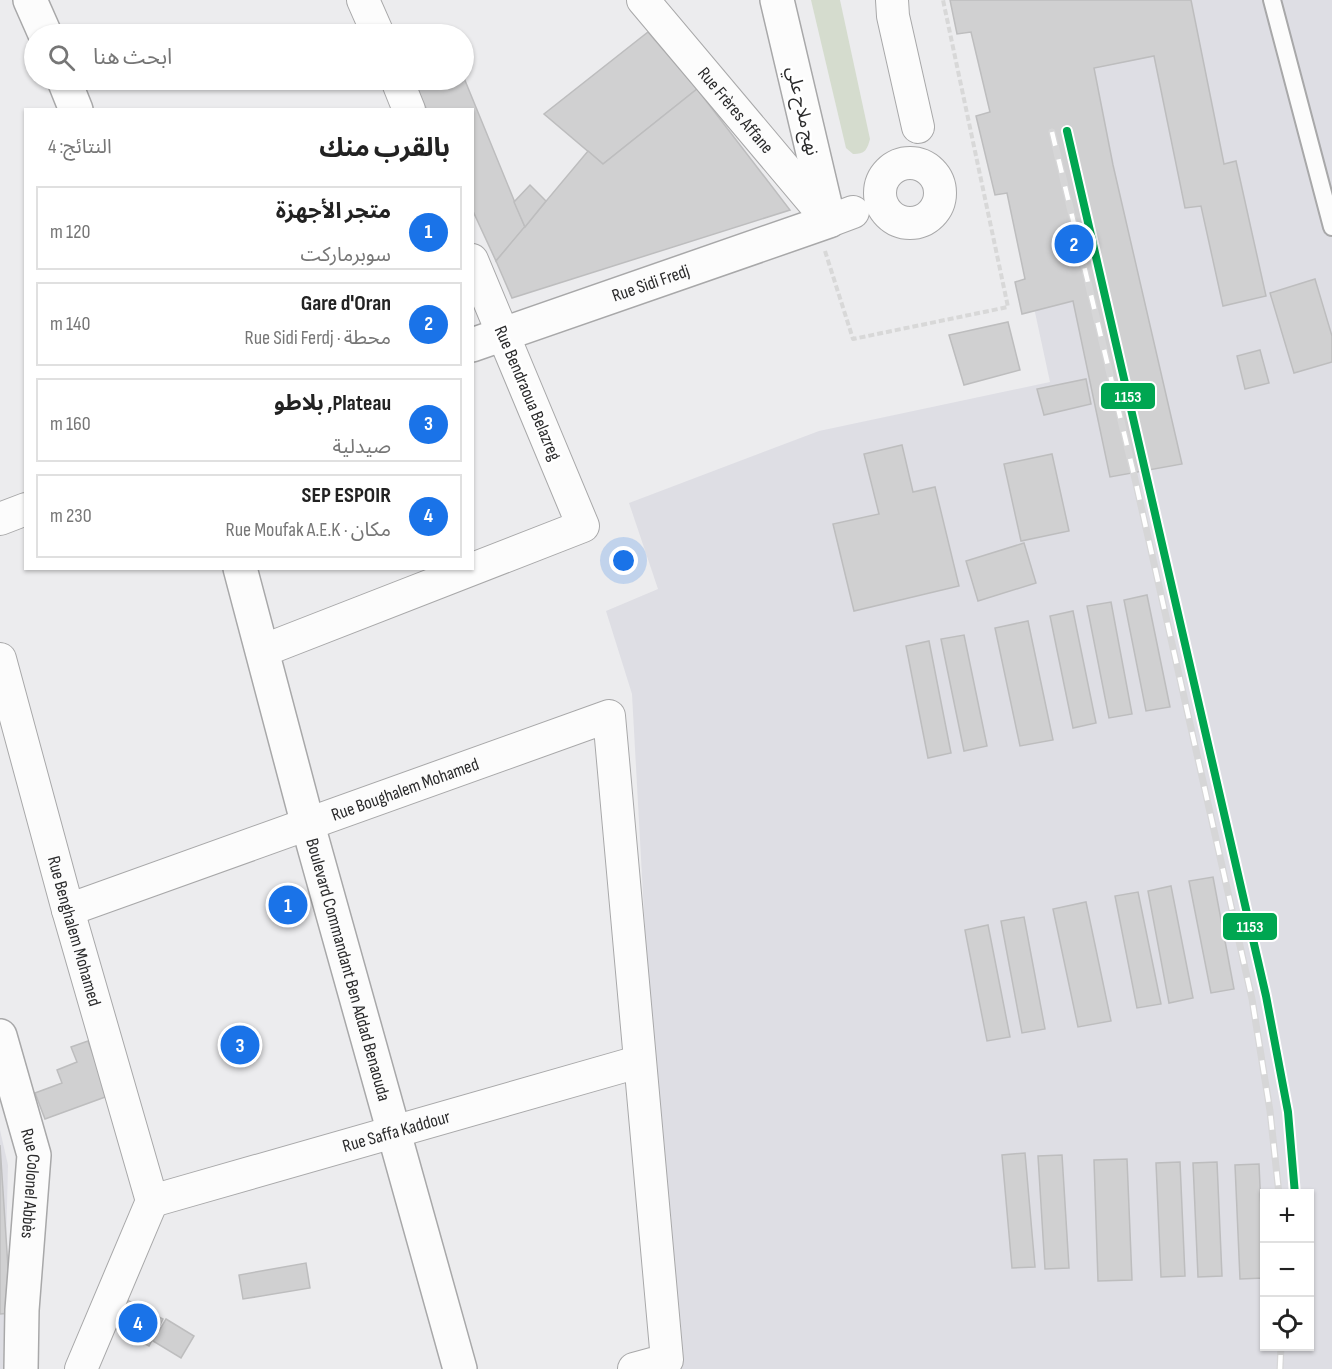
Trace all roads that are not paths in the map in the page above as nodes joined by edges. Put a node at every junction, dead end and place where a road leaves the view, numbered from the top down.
1 (30, 0) edge
2 (363, 0) edge
3 (643, 0) edge
4 (777, 0) edge
5 (892, 0) edge
6 (1272, 0) edge
7 (41, 24) edge
8 (374, 24) edge
9 (68, 90) edge
10 (75, 108) edge
11 (918, 127) junction
12 (938, 180) junction
13 (887, 190) junction
14 (841, 217) junction
15 (1332, 227) edge
16 (474, 265) edge
17 (504, 334) junction
18 (474, 344) edge
19 (24, 510) edge
20 (0, 519) edge
21 (474, 568) edge
22 (241, 570) edge
23 (470, 570) edge
24 (262, 651) junction
25 (0, 659) edge
26 (308, 825) junction
27 (68, 910) junction
28 (0, 1036) edge
29 (638, 1062) junction
30 (392, 1131) junction
31 (152, 1201) junction
32 (21, 1369) edge
33 (81, 1369) edge
34 (460, 1369) edge
35 (634, 1369) edge

1 - 7 main road
2 - 8 street
3 - 14 street, Rue Frères Affane
4 - 14 main road, نهج ملاح علي
5 - 11 street
6 - 15 lane
9 - 10 main road
11 - 12 street
11 - 13 street
12 - 13 street
12 - 13 street
13 - 14 street
14 - 17 main road, Rue Sidi Fredj
16 - 17 street, Rue Bendraoua Belazreg
17 - 18 main road, Rue Sidi Fredj
17 - 21 street, Rue Bendraoua Belazreg
19 - 20 street
22 - 24 main road, Boulevard Commandant Ben Addad Benaouda
23 - 24 street, Rue Bendraoua Belazreg
24 - 26 main road, Boulevard Commandant Ben Addad Benaouda
25 - 27 street, Rue Benghalem Mohamed
26 - 27 street, Rue Boughalem Mohamed
26 - 29 street, Rue Boughalem Mohamed
26 - 30 main road, Boulevard Commandant Ben Addad Benaouda
27 - 31 street, Rue Benghalem Mohamed
28 - 32 main road, Rue Colonel Abbès
29 - 30 street, Rue Saffa Kaddour
29 - 35 street
30 - 31 street, Rue Saffa Kaddour
30 - 34 main road, Boulevard Commandant Ben Addad Benaouda
31 - 33 street

